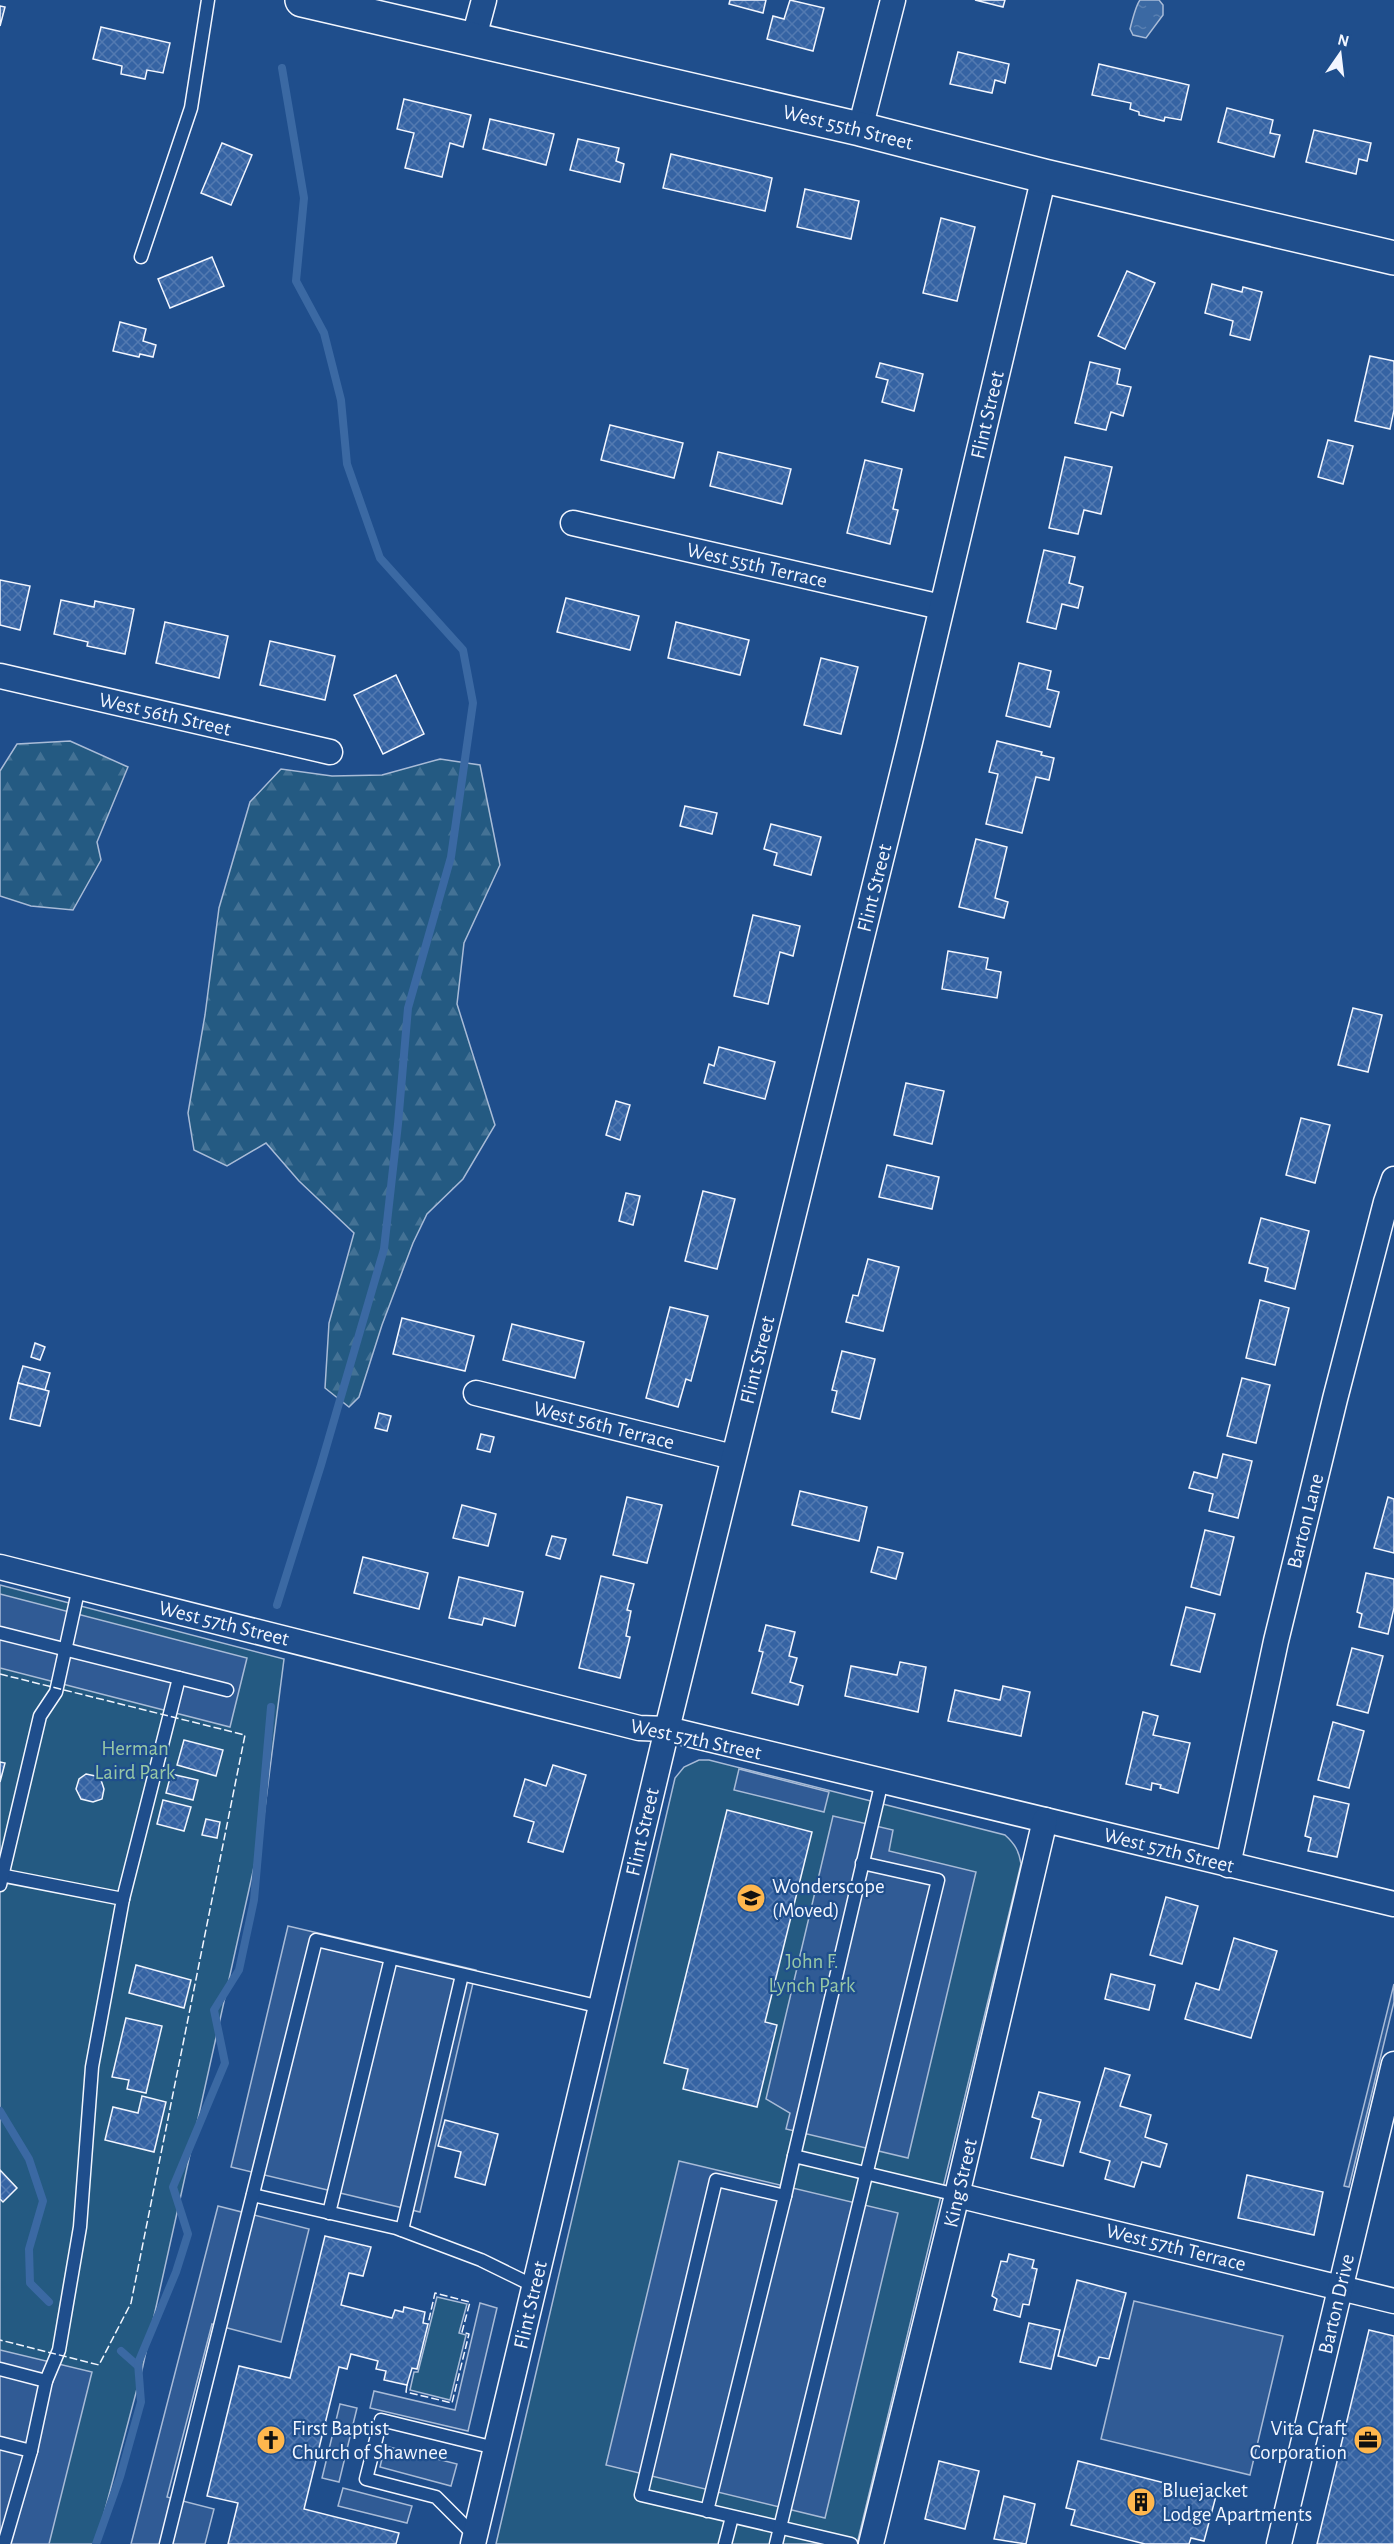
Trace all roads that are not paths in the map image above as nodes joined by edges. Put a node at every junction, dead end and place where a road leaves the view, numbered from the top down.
1 (208, 0) edge
2 (302, 0) edge
3 (484, 0) edge
4 (893, 0) edge
5 (473, 41) junction
6 (860, 129) junction
7 (1044, 176) junction
8 (141, 257) dead end
9 (1394, 258) edge
10 (573, 523) dead end
11 (941, 607) junction
12 (0, 676) edge
13 (330, 752) dead end
14 (1394, 1179) edge
15 (476, 1393) dead end
16 (733, 1457) junction
17 (0, 1567) edge
18 (79, 1587) junction
19 (0, 1633) edge
20 (66, 1649) junction
21 (179, 1678) junction
22 (227, 1690) dead end
23 (667, 1729) junction
24 (882, 1781) junction
25 (1045, 1820) junction
26 (862, 1863) junction
27 (1228, 1865) junction
28 (1, 1878) edge
29 (123, 1899) junction
30 (1394, 1904) edge
31 (390, 1958) junction
32 (462, 1975) junction
33 (601, 2007) junction
34 (1393, 2072) edge
35 (794, 2156) junction
36 (867, 2174) junction
37 (253, 2195) junction
38 (957, 2195) junction
39 (785, 2196) junction
40 (329, 2212) junction
41 (402, 2230) junction
42 (534, 2286) junction
43 (1339, 2288) junction
44 (1394, 2301) edge
45 (0, 2369) edge
46 (46, 2381) junction
47 (0, 2443) edge
48 (495, 2448) junction
49 (31, 2451) junction
50 (707, 2511) junction
51 (732, 2517) junction
52 (5, 2521) edge
53 (780, 2528) junction
54 (474, 2540) edge
55 (4, 2544) edge
56 (166, 2544) edge
57 (725, 2544) edge
58 (776, 2544) edge
59 (851, 2544) edge
60 (871, 2544) edge
61 (1279, 2544) edge

1 - 8 lane
2 - 5 street, West 55th Street
3 - 5 street
4 - 6 street
5 - 6 street, West 55th Street
6 - 7 street, West 55th Street
7 - 9 street, West 55th Street
7 - 11 street, Flint Street
10 - 11 street, West 55th Terrace
11 - 16 street, Flint Street
12 - 13 street, West 56th Street
14 - 27 street, Barton Lane
15 - 16 street, West 56th Terrace
16 - 23 street, Flint Street
17 - 18 street, West 57th Street
18 - 20 lane
18 - 23 street, West 57th Street
19 - 20 lane
20 - 21 lane
20 - 28 lane
21 - 22 lane
21 - 29 lane
23 - 24 street, West 57th Street
23 - 33 street, Flint Street
24 - 25 street, West 57th Street
24 - 26 lane
25 - 27 street, West 57th Street
25 - 38 street, King Street
26 - 35 lane
26 - 36 lane
27 - 30 street, West 57th Street
28 - 29 lane
29 - 46 lane
31 - 32 lane
31 - 37 lane
31 - 40 lane
32 - 33 lane
32 - 41 lane
33 - 42 street, Flint Street
34 - 43 street, Barton Drive
35 - 36 lane
35 - 39 lane
36 - 38 lane
36 - 53 lane
37 - 40 lane
37 - 56 lane
38 - 43 street, West 57th Terrace
38 - 60 street, King Street
39 - 50 lane
39 - 50 lane
40 - 41 lane
41 - 42 lane
42 - 48 street, Flint Street
43 - 44 street, West 57th Terrace
43 - 61 street, Barton Drive
45 - 46 lane
46 - 49 lane
47 - 49 lane
48 - 54 street, Flint Street
48 - 54 lane
49 - 52 lane
50 - 51 lane
51 - 53 lane
51 - 57 lane
52 - 55 lane
53 - 58 lane
53 - 59 lane

